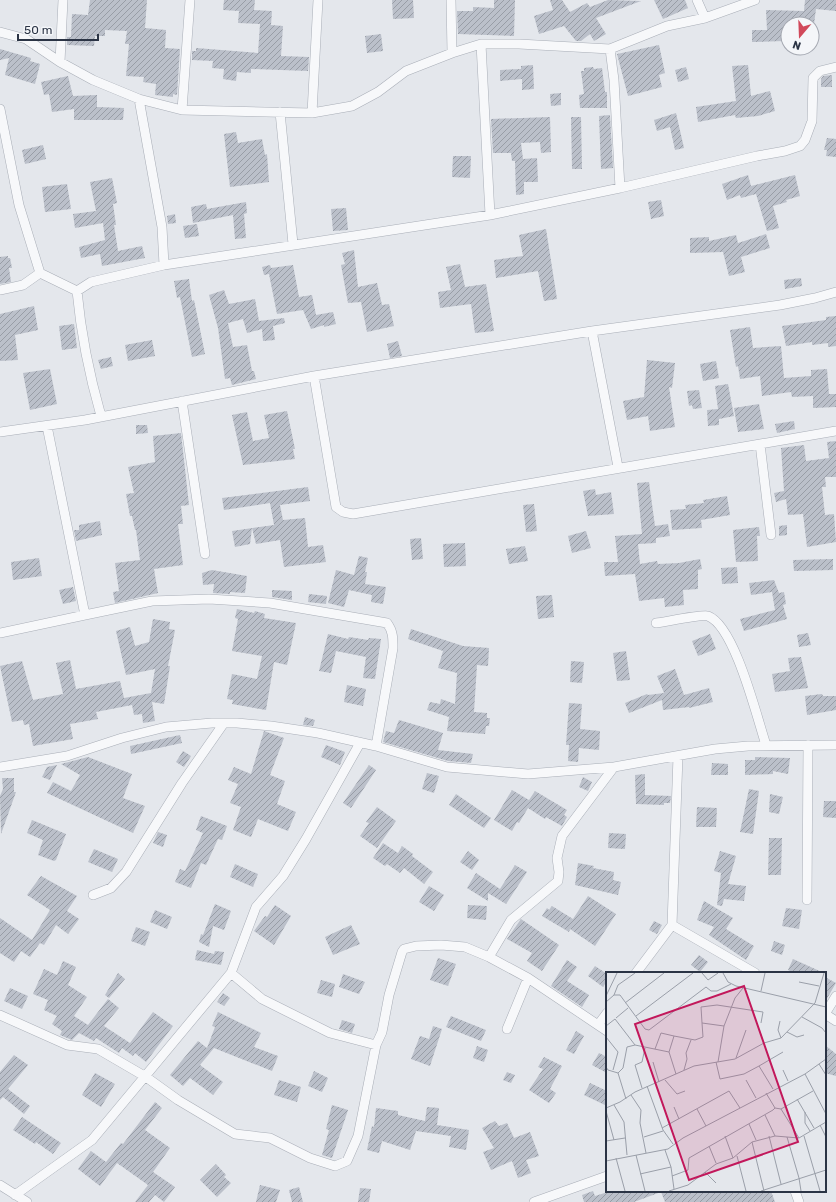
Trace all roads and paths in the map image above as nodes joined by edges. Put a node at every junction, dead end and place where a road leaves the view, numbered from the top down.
1 (63, 0) edge
2 (190, 0) edge
3 (318, 0) edge
4 (451, 0) edge
5 (697, 0) edge
6 (755, 0) edge
7 (705, 18) junction
8 (0, 32) edge
9 (480, 44) junction
10 (610, 48) junction
11 (452, 53) junction
12 (60, 62) junction
13 (836, 67) edge
14 (139, 99) junction
15 (0, 109) edge
16 (182, 110) junction
17 (280, 112) junction
18 (312, 113) junction
19 (620, 188) junction
20 (490, 215) junction
21 (293, 244) junction
22 (164, 265) junction
23 (40, 273) junction
24 (0, 290) edge
25 (77, 290) junction
26 (836, 292) edge
27 (592, 331) junction
28 (314, 376) junction
29 (182, 401) junction
30 (101, 416) junction
31 (47, 426) junction
32 (836, 431) edge
33 (0, 432) edge
34 (760, 444) junction
35 (618, 467) junction
36 (771, 535) dead end
37 (205, 554) dead end
38 (86, 615) junction
39 (656, 623) dead end
40 (0, 632) edge
41 (224, 723) junction
42 (360, 743) junction
43 (766, 745) junction
44 (808, 745) junction
45 (836, 745) edge
46 (376, 746) junction
47 (678, 756) junction
48 (0, 767) edge
49 (614, 767) junction
50 (93, 895) dead end
51 (807, 900) dead end
52 (672, 925) junction
53 (490, 957) junction
54 (637, 972) edge
55 (753, 972) edge
56 (232, 973) junction
57 (528, 978) junction
58 (836, 996) edge
59 (826, 1012) edge
60 (606, 1013) edge
61 (0, 1015) edge
62 (826, 1015) edge
63 (836, 1021) edge
64 (598, 1025) junction
65 (507, 1029) dead end
66 (606, 1031) edge
67 (376, 1045) junction
68 (146, 1077) junction
69 (606, 1176) edge
70 (0, 1186) edge
71 (795, 1192) edge
72 (15, 1195) junction
73 (27, 1202) edge
74 (534, 1202) edge
75 (799, 1202) edge

1 - 12 street
2 - 16 street
3 - 18 street
4 - 11 street
5 - 7 street
6 - 7 street
7 - 10 street
8 - 12 street
9 - 10 street
9 - 11 street
9 - 20 street
10 - 19 street
11 - 18 street
12 - 14 street
13 - 19 street
14 - 16 street
14 - 22 street
15 - 23 street
16 - 17 street
17 - 18 street
17 - 21 street
19 - 20 street
20 - 21 street
21 - 22 street
22 - 25 street
23 - 24 street
23 - 25 street
25 - 30 street
26 - 27 street
27 - 28 street
27 - 35 street
28 - 29 street
28 - 35 street
29 - 30 street
29 - 37 street
30 - 31 street
31 - 33 street
31 - 38 street
32 - 34 street
34 - 35 street
34 - 36 street
38 - 40 street
38 - 46 street
39 - 43 street
41 - 42 street
41 - 48 street
41 - 50 street
42 - 46 street
42 - 56 street
43 - 44 street
43 - 47 street
44 - 45 street
44 - 51 street
46 - 49 street
47 - 49 street
47 - 52 street
49 - 53 street
52 - 54 street
52 - 55 street
53 - 57 street
53 - 67 street
56 - 67 street
56 - 68 street
57 - 64 street
57 - 65 street
58 - 59 street
60 - 64 street
61 - 68 street
62 - 63 street
64 - 66 street
67 - 68 street
68 - 72 street
69 - 74 street
70 - 72 street
71 - 75 street
72 - 73 street

